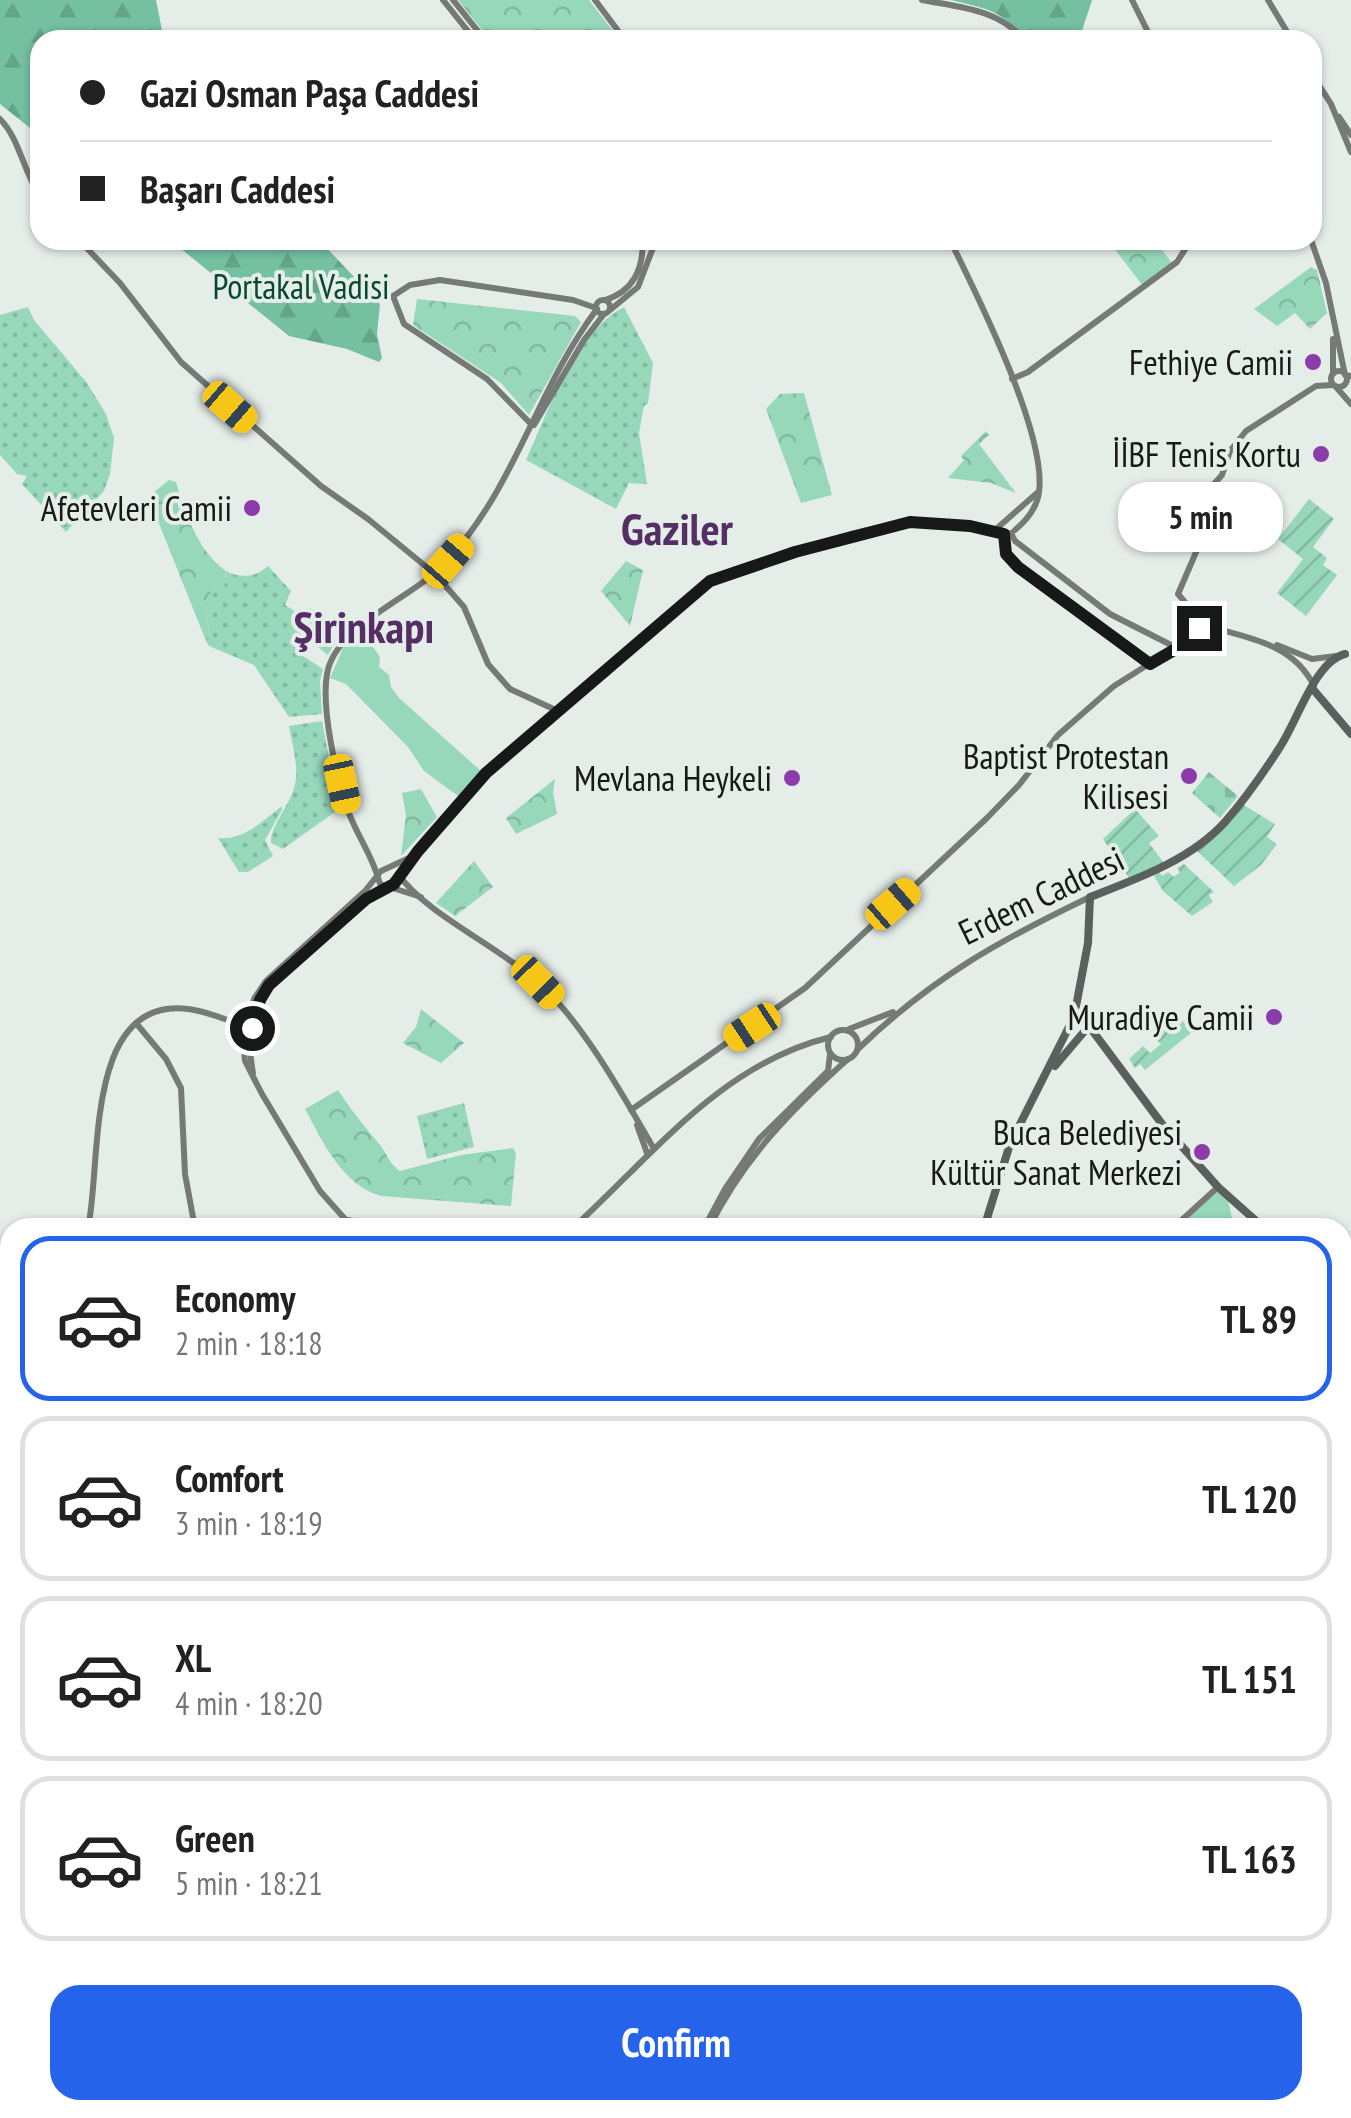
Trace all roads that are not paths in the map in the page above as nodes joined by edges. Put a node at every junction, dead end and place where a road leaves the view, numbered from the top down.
1 (443, 0) edge
2 (453, 0) edge
3 (595, 0) edge
4 (922, 0) edge
5 (1132, 0) edge
6 (1268, 0) edge
7 (467, 30) edge
8 (477, 30) edge
9 (618, 30) edge
10 (1015, 30) edge
11 (1147, 30) edge
12 (1286, 30) edge
13 (1322, 91) edge
14 (1335, 112) junction
15 (0, 119) edge
16 (1351, 135) edge
17 (1351, 152) edge
18 (30, 179) edge
19 (89, 250) edge
20 (642, 250) edge
21 (652, 250) edge
22 (954, 250) edge
23 (1185, 250) edge
24 (1316, 250) edge
25 (602, 307) junction
26 (1333, 323) junction
27 (1333, 373) junction
28 (1349, 378) edge
29 (1012, 379) junction
30 (1337, 386) junction
31 (1351, 404) edge
32 (533, 426) junction
33 (1040, 487) junction
34 (1004, 531) junction
35 (435, 574) junction
36 (1202, 622) junction
37 (1269, 643) junction
38 (1175, 647) junction
39 (1345, 652) edge
40 (1150, 664) junction
41 (1313, 686) junction
42 (560, 712) junction
43 (1351, 734) edge
44 (418, 851) junction
45 (372, 856) junction
46 (390, 868) junction
47 (378, 875) junction
48 (399, 877) junction
49 (390, 887) junction
50 (420, 898) junction
51 (1090, 898) junction
52 (899, 1009) junction
53 (1077, 1015) junction
54 (136, 1023) junction
55 (1088, 1027) junction
56 (248, 1030) junction
57 (848, 1030) junction
58 (1067, 1032) junction
59 (830, 1036) junction
60 (1077, 1038) junction
61 (809, 1044) junction
62 (858, 1050) junction
63 (829, 1052) junction
64 (848, 1058) junction
65 (1045, 1076) junction
66 (631, 1110) junction
67 (651, 1151) junction
68 (1218, 1187) junction
69 (91, 1218) edge
70 (192, 1218) edge
71 (345, 1218) edge
72 (583, 1218) edge
73 (712, 1218) edge
74 (713, 1218) edge
75 (987, 1218) edge
76 (1184, 1218) edge
77 (1253, 1218) edge

1 - 7 main road
2 - 8 main road
3 - 9 main road
4 - 10 main road
5 - 11 main road
6 - 12 main road
13 - 14 main road
14 - 16 main road
14 - 17 main road
15 - 18 main road
19 - 35 main road
20 - 25 main road
21 - 25 main road
22 - 29 main road
23 - 29 main road
24 - 26 main road
25 - 32 main road
25 - 32 main road
26 - 27 main road
26 - 28 main road
27 - 28 main road
27 - 30 main road
28 - 30 main road
29 - 33 main road
30 - 31 main road
30 - 36 main road
32 - 35 main road
33 - 34 main road
33 - 34 main road
34 - 38 main road
34 - 40 main road
34 - 42 main road
35 - 42 main road
35 - 45 main road
36 - 37 main road
36 - 38 main road
37 - 39 main road
37 - 41 main road
38 - 40 main road
39 - 41 main road, Erdem Caddesi
40 - 66 main road
41 - 43 main road
41 - 51 main road, Erdem Caddesi
42 - 44 main road
44 - 46 main road
44 - 48 main road
45 - 46 main road
45 - 47 main road
46 - 47 main road
46 - 48 main road
47 - 49 main road
47 - 56 main road
48 - 49 main road
48 - 50 main road
49 - 50 main road
49 - 56 main road
50 - 66 main road
51 - 52 main road, Erdem Caddesi
51 - 53 main road
52 - 57 main road, Erdem Caddesi
52 - 62 main road, Erdem Caddesi
53 - 55 main road
53 - 58 main road
54 - 56 main road
54 - 69 main road
54 - 70 main road
55 - 60 main road
55 - 68 main road
56 - 71 main road
57 - 59 main road
57 - 62 main road
58 - 60 main road
58 - 65 main road
59 - 61 main road
59 - 63 main road
60 - 65 main road
61 - 63 main road
61 - 67 main road
62 - 64 main road
63 - 64 main road
63 - 73 main road
64 - 74 main road
65 - 75 main road
66 - 67 main road
67 - 72 main road
68 - 76 main road
68 - 77 main road

